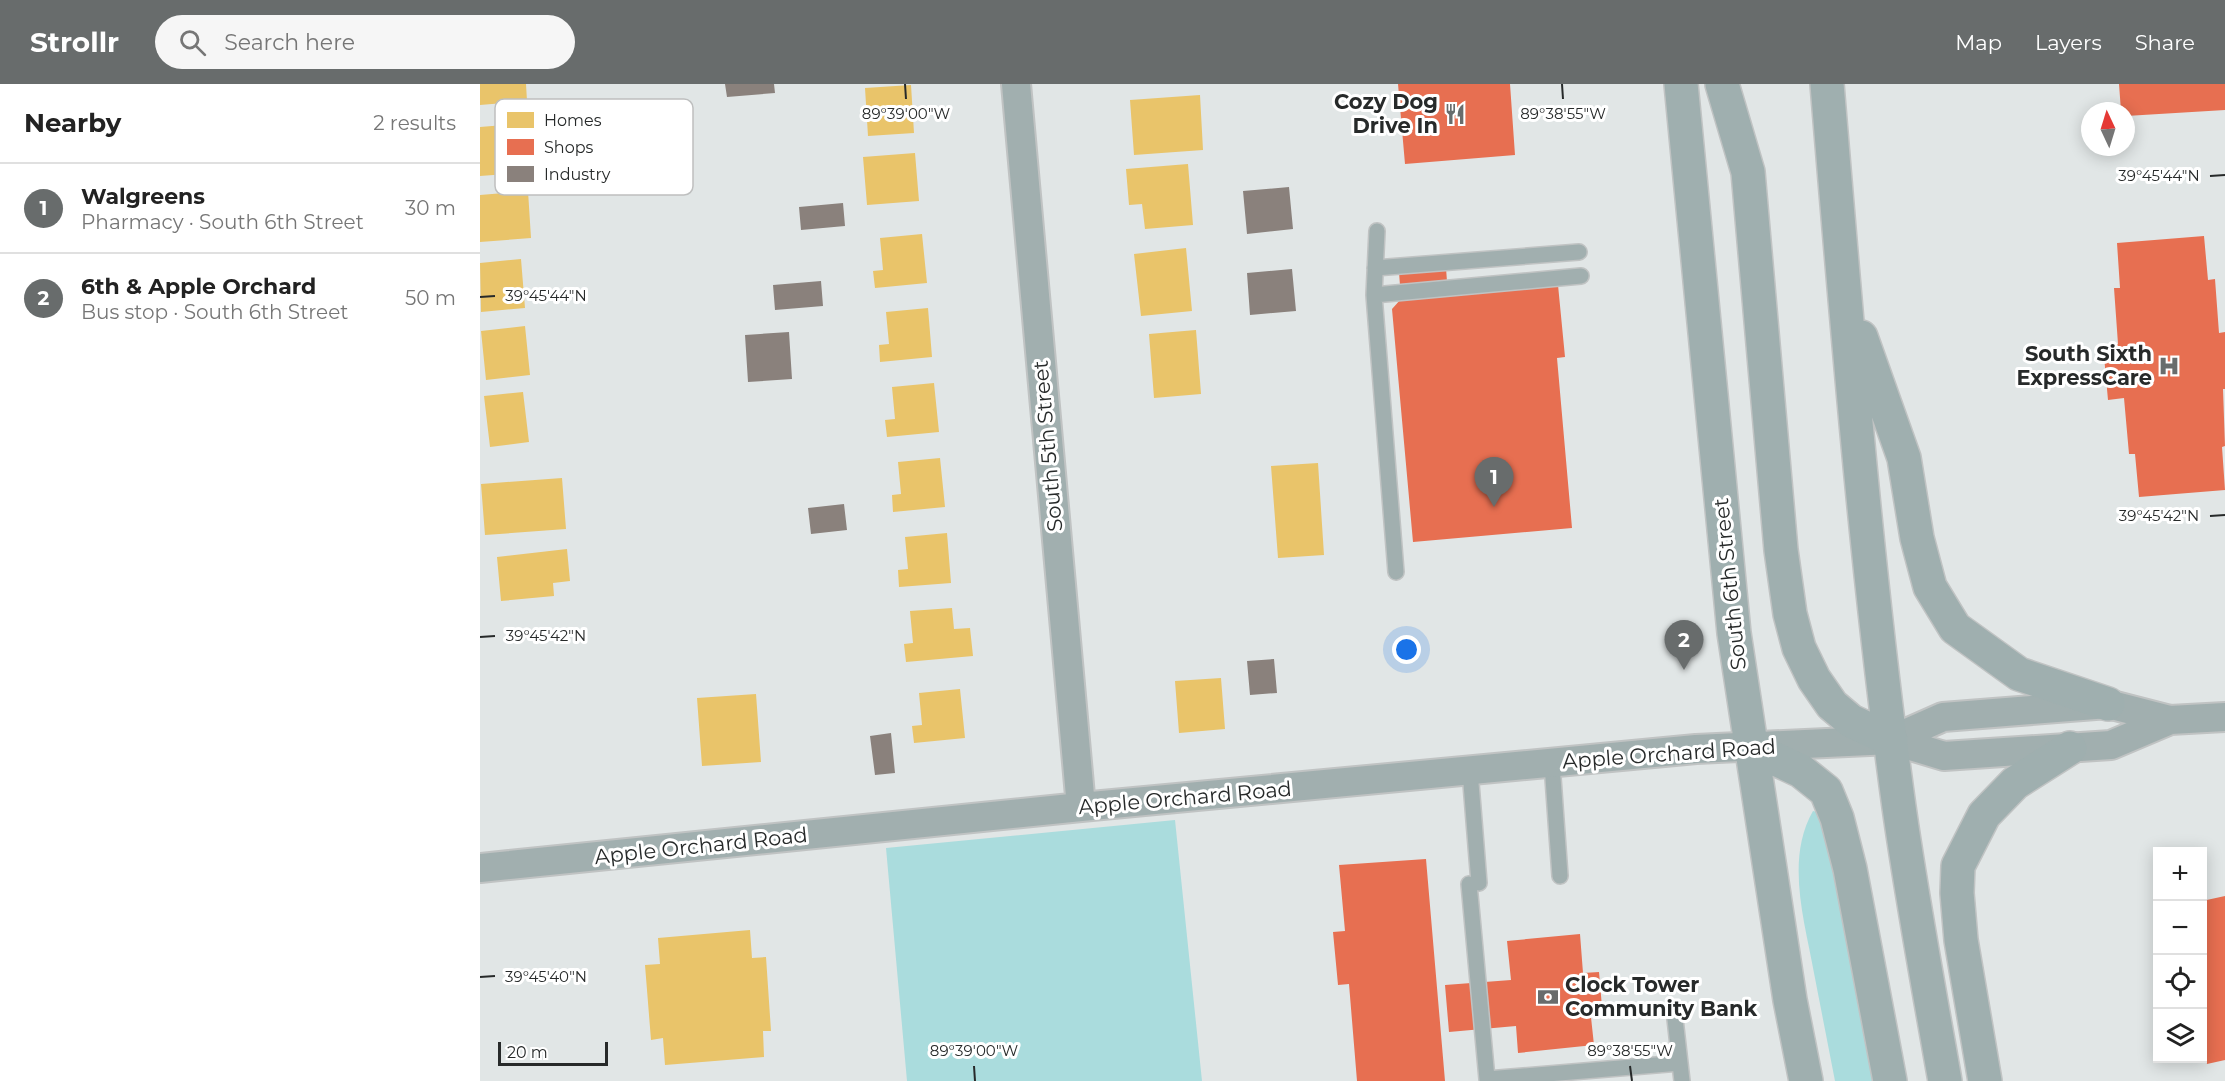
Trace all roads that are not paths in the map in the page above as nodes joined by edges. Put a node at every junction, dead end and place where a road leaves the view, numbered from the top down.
1 (1016, 84) edge
2 (1681, 84) edge
3 (1722, 84) edge
4 (1827, 84) edge
5 (1377, 231) dead end
6 (1579, 252) dead end
7 (1375, 268) junction
8 (1581, 276) dead end
9 (1844, 290) junction
10 (1374, 295) junction
11 (1396, 572) dead end
12 (2108, 704) junction
13 (2225, 717) edge
14 (2170, 720) junction
15 (1891, 740) junction
16 (1750, 747) junction
17 (2070, 748) junction
18 (1552, 764) junction
19 (1470, 771) junction
20 (1081, 807) junction
21 (480, 868) edge
22 (1560, 876) dead end
23 (1674, 1010) dead end
24 (1680, 1063) junction
25 (1682, 1081) edge
26 (1806, 1081) edge
27 (1890, 1081) edge
28 (1945, 1081) edge
29 (1985, 1081) edge

1 - 20 street, South 5th Street
2 - 16 main road, South 6th Street
3 - 15 main road
4 - 9 main road
5 - 7 lane
6 - 7 lane
7 - 10 lane
8 - 10 lane
9 - 12 main road
9 - 15 main road
10 - 11 lane
12 - 14 street, Apple Orchard Road
12 - 15 street, Apple Orchard Road
13 - 14 street, Apple Orchard Road
14 - 17 street, Apple Orchard Road
15 - 16 street, Apple Orchard Road
15 - 17 street, Apple Orchard Road
15 - 28 main road
16 - 18 street, Apple Orchard Road
16 - 26 main road, South 6th Street
16 - 27 main road
17 - 29 main road
18 - 19 street, Apple Orchard Road
18 - 22 lane
19 - 20 street, Apple Orchard Road
19 - 24 lane
20 - 21 street, Apple Orchard Road
23 - 24 lane
24 - 25 lane

